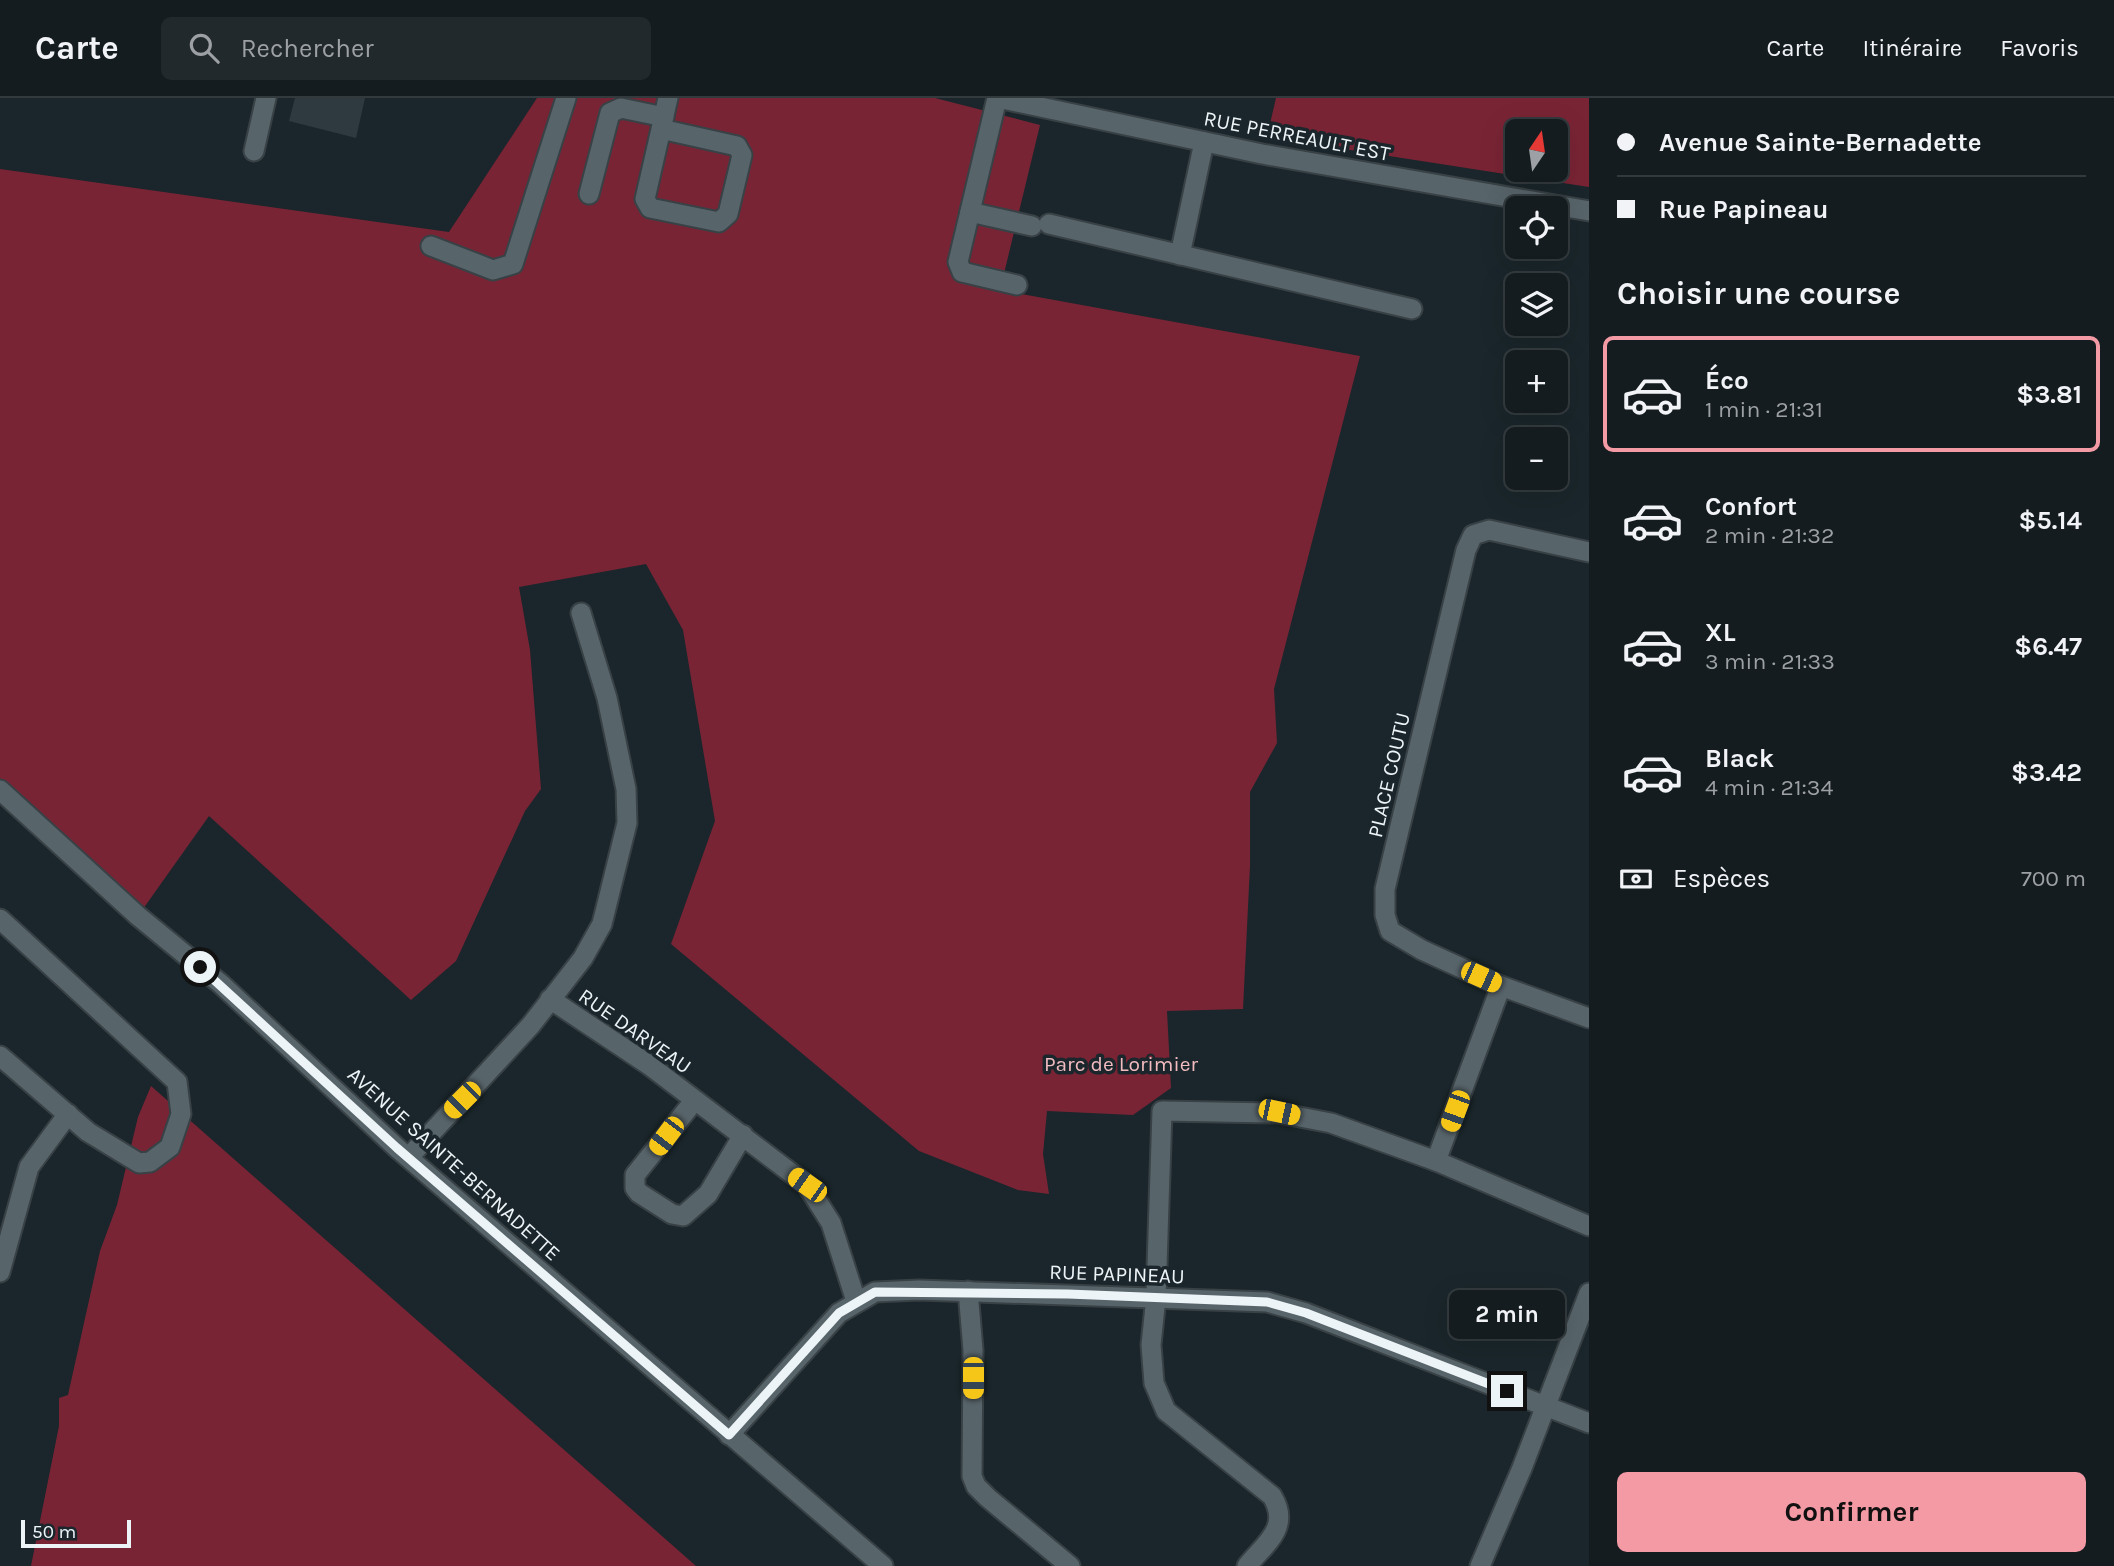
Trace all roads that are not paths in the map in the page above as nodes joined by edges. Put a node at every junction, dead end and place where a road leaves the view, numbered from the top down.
1 (266, 98) edge
2 (566, 98) edge
3 (668, 98) edge
4 (998, 98) edge
5 (662, 123) junction
6 (1204, 142) junction
7 (254, 151) dead end
8 (589, 194) dead end
9 (970, 212) junction
10 (1589, 212) edge
11 (431, 246) dead end
12 (1180, 255) junction
13 (1017, 285) dead end
14 (1412, 309) dead end
15 (1589, 552) edge
16 (581, 613) dead end
17 (0, 790) edge
18 (0, 919) edge
19 (1501, 986) junction
20 (550, 999) junction
21 (1589, 1018) edge
22 (0, 1056) edge
23 (694, 1101) junction
24 (68, 1114) junction
25 (743, 1135) junction
26 (409, 1157) junction
27 (1436, 1161) junction
28 (1589, 1226) edge
29 (0, 1272) edge
30 (968, 1292) junction
31 (1589, 1293) edge
32 (1156, 1297) junction
33 (856, 1301) junction
34 (1544, 1406) junction
35 (1589, 1423) edge
36 (729, 1435) junction
37 (883, 1566) edge
38 (1070, 1566) edge
39 (1247, 1566) edge
40 (1480, 1566) edge

1 - 7 street
2 - 11 street
3 - 5 street
4 - 6 street, RUE PERREAULT EST
4 - 9 street
5 - 5 street
5 - 8 street
6 - 10 street, RUE PERREAULT EST
6 - 12 street
9 - 12 street
9 - 13 street
12 - 14 street
15 - 19 street, PLACE COUTU
16 - 20 street
17 - 26 street, AVENUE SAINTE-BERNADETTE
18 - 24 street
19 - 21 street, PLACE COUTU
19 - 27 street
20 - 23 street, RUE DARVEAU
20 - 26 street
22 - 24 street
23 - 25 street, RUE DARVEAU
23 - 25 street, RUE DARVEAU
24 - 29 street
25 - 33 street, RUE DARVEAU
26 - 36 street, AVENUE SAINTE-BERNADETTE
27 - 28 street
27 - 32 street
30 - 32 street, RUE PAPINEAU
30 - 33 street, RUE PAPINEAU
30 - 38 street
31 - 34 street
32 - 34 street, RUE PAPINEAU
32 - 39 street
33 - 36 street, RUE PAPINEAU
34 - 35 street, RUE PAPINEAU
34 - 40 street
36 - 37 street, AVENUE SAINTE-BERNADETTE

